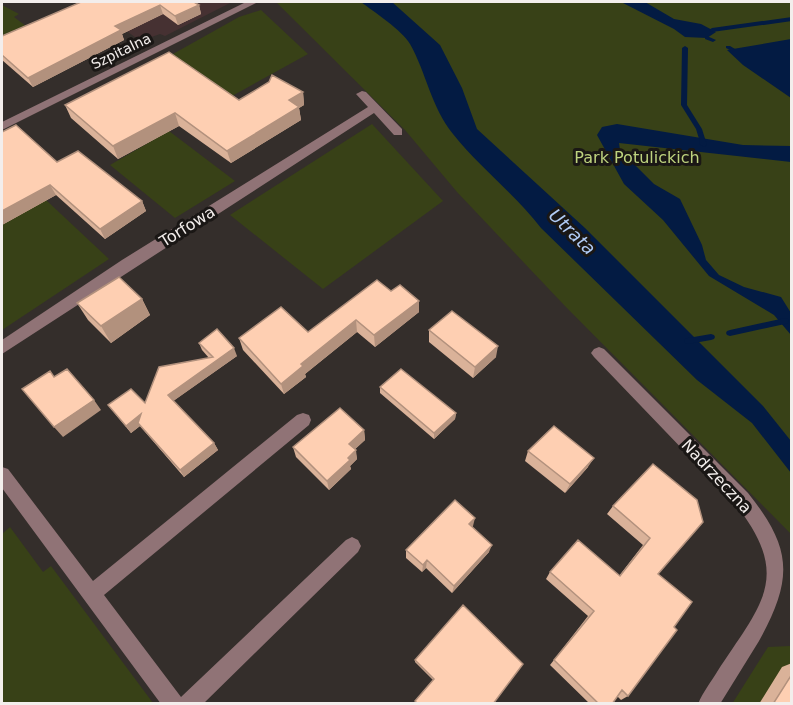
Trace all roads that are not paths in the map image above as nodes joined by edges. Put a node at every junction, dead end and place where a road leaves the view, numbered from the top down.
1 (253, 2) edge
2 (362, 94) dead end
3 (375, 107) junction
4 (2, 126) edge
5 (398, 132) dead end
6 (2, 348) edge
7 (599, 353) dead end
8 (303, 420) dead end
9 (2, 475) edge
10 (351, 546) dead end
11 (91, 594) junction
12 (174, 704) edge
13 (189, 704) edge
14 (708, 704) edge

1 - 4 street, Szpitalna
2 - 3 street
3 - 5 street
3 - 6 street, Torfowa
7 - 14 street, Nadrzeczna
8 - 11 street
9 - 11 street
10 - 13 street
11 - 12 street

